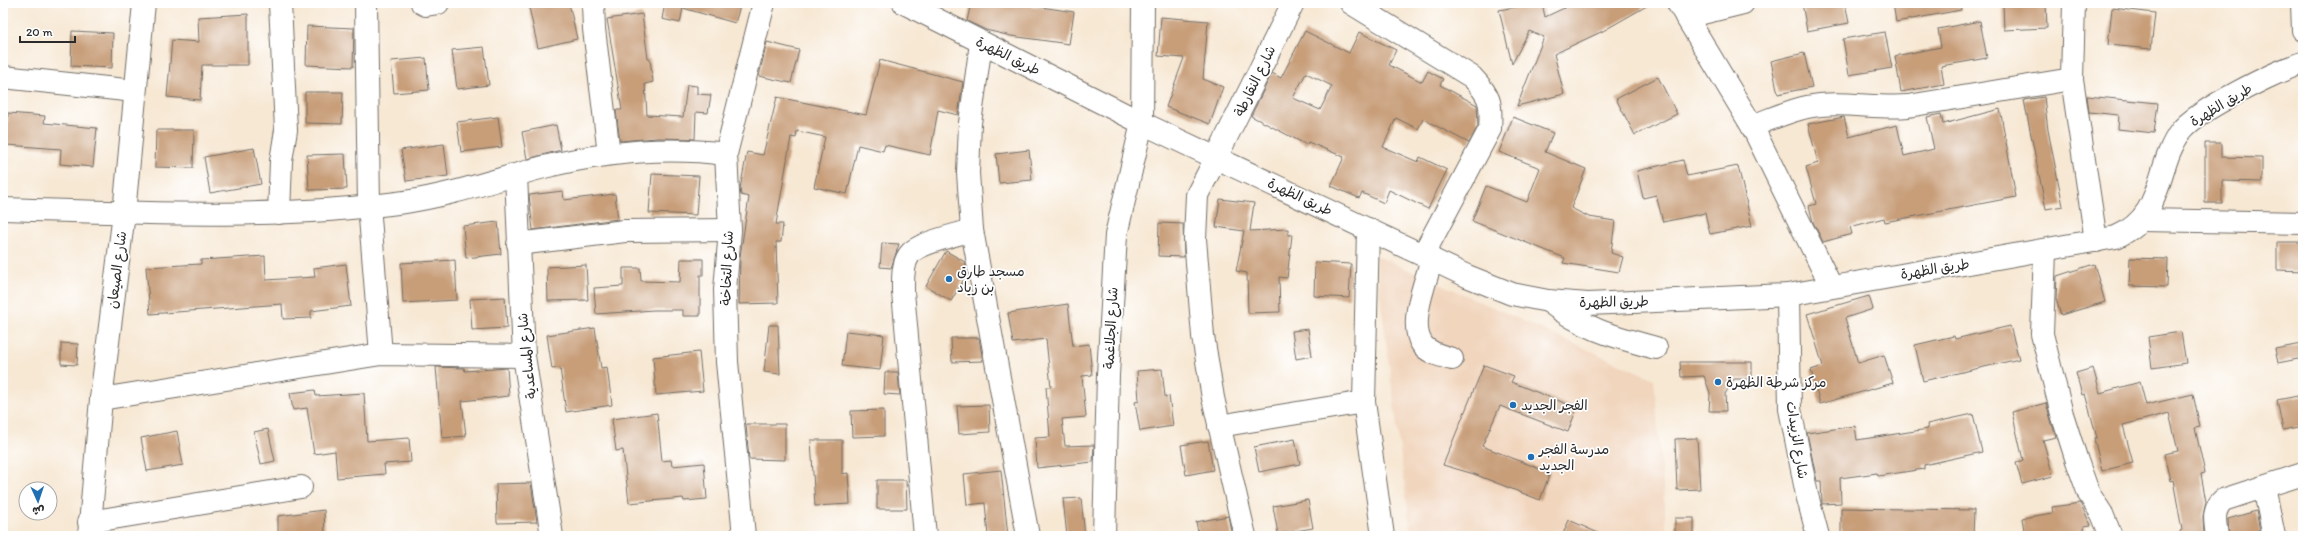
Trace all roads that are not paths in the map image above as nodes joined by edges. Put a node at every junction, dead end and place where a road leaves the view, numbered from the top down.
1 (144, 3) edge
2 (280, 3) edge
3 (366, 3) edge
4 (422, 3) edge
5 (438, 3) edge
6 (593, 3) edge
7 (764, 3) edge
8 (1144, 3) edge
9 (1293, 3) edge
10 (1351, 3) edge
11 (1743, 3) edge
12 (2074, 3) edge
13 (2302, 3) edge
14 (908, 4) edge
15 (1682, 10) edge
16 (2303, 30) edge
17 (981, 43) junction
18 (2303, 63) edge
19 (3, 77) edge
20 (2072, 79) junction
21 (135, 91) junction
22 (1142, 122) junction
23 (1752, 126) junction
24 (609, 154) junction
25 (726, 154) junction
26 (1216, 158) junction
27 (516, 175) junction
28 (369, 206) junction
29 (3, 209) edge
30 (124, 213) junction
31 (279, 213) junction
32 (2142, 220) junction
33 (2303, 223) edge
34 (1368, 229) junction
35 (730, 230) junction
36 (972, 230) junction
37 (2096, 241) junction
38 (518, 244) junction
39 (2045, 250) junction
40 (1427, 257) junction
41 (1830, 286) junction
42 (1788, 295) junction
43 (1548, 301) junction
44 (1656, 348) dead end
45 (381, 354) junction
46 (524, 356) junction
47 (1452, 359) dead end
48 (101, 399) junction
49 (1364, 402) junction
50 (1219, 426) junction
51 (2303, 474) edge
52 (301, 487) dead end
53 (2264, 487) junction
54 (89, 529) edge
55 (552, 536) edge
56 (744, 536) edge
57 (925, 536) edge
58 (1028, 536) edge
59 (1104, 536) edge
60 (1245, 536) edge
61 (1383, 536) edge
62 (1818, 536) edge
63 (2111, 536) edge
64 (2217, 536) edge
65 (2274, 536) edge

1 - 21 street, شارع الصيعان
2 - 31 street
3 - 28 street
4 - 5 street
6 - 24 street
7 - 25 street, شارع التخاخة
8 - 22 street, شارع الجلاغمة
9 - 26 street, شارع النقارطة
10 - 40 street
11 - 15 street
12 - 20 street
13 - 16 street
14 - 17 street, طريق الظهرة
15 - 23 street
17 - 22 street, طريق الظهرة
17 - 36 street
18 - 32 street, طريق الظهرة
19 - 21 street
20 - 23 street
20 - 37 street
21 - 30 street, شارع الصيعان
22 - 26 street, طريق الظهرة
22 - 59 street, شارع الجلاغمة
23 - 41 street
24 - 25 street
24 - 27 street
25 - 35 street, شارع التخاخة
26 - 34 street, طريق الظهرة
26 - 50 street, شارع النقارطة
27 - 28 street
27 - 38 street, شارع المساعدية
28 - 31 street
28 - 45 street
29 - 30 street
30 - 31 street
30 - 48 street, شارع الصيعان
32 - 33 street
32 - 37 street, طريق الظهرة
34 - 40 street, طريق الظهرة
34 - 49 street
35 - 38 street
35 - 56 street, شارع التخاخة
36 - 57 street
36 - 58 street
37 - 39 street, طريق الظهرة
38 - 46 street, شارع المساعدية
39 - 41 street, طريق الظهرة
39 - 63 street
40 - 43 street, طريق الظهرة
40 - 47 street
41 - 42 street, طريق الظهرة
42 - 43 street, طريق الظهرة
42 - 62 street, شارع الزبيدات
43 - 44 street
45 - 46 street
45 - 48 street
46 - 55 street, شارع المساعدية
48 - 54 street, شارع الصيعان
49 - 50 street
49 - 61 street
50 - 60 street, شارع النقارطة
51 - 53 street
52 - 54 street
53 - 64 street
53 - 65 street

